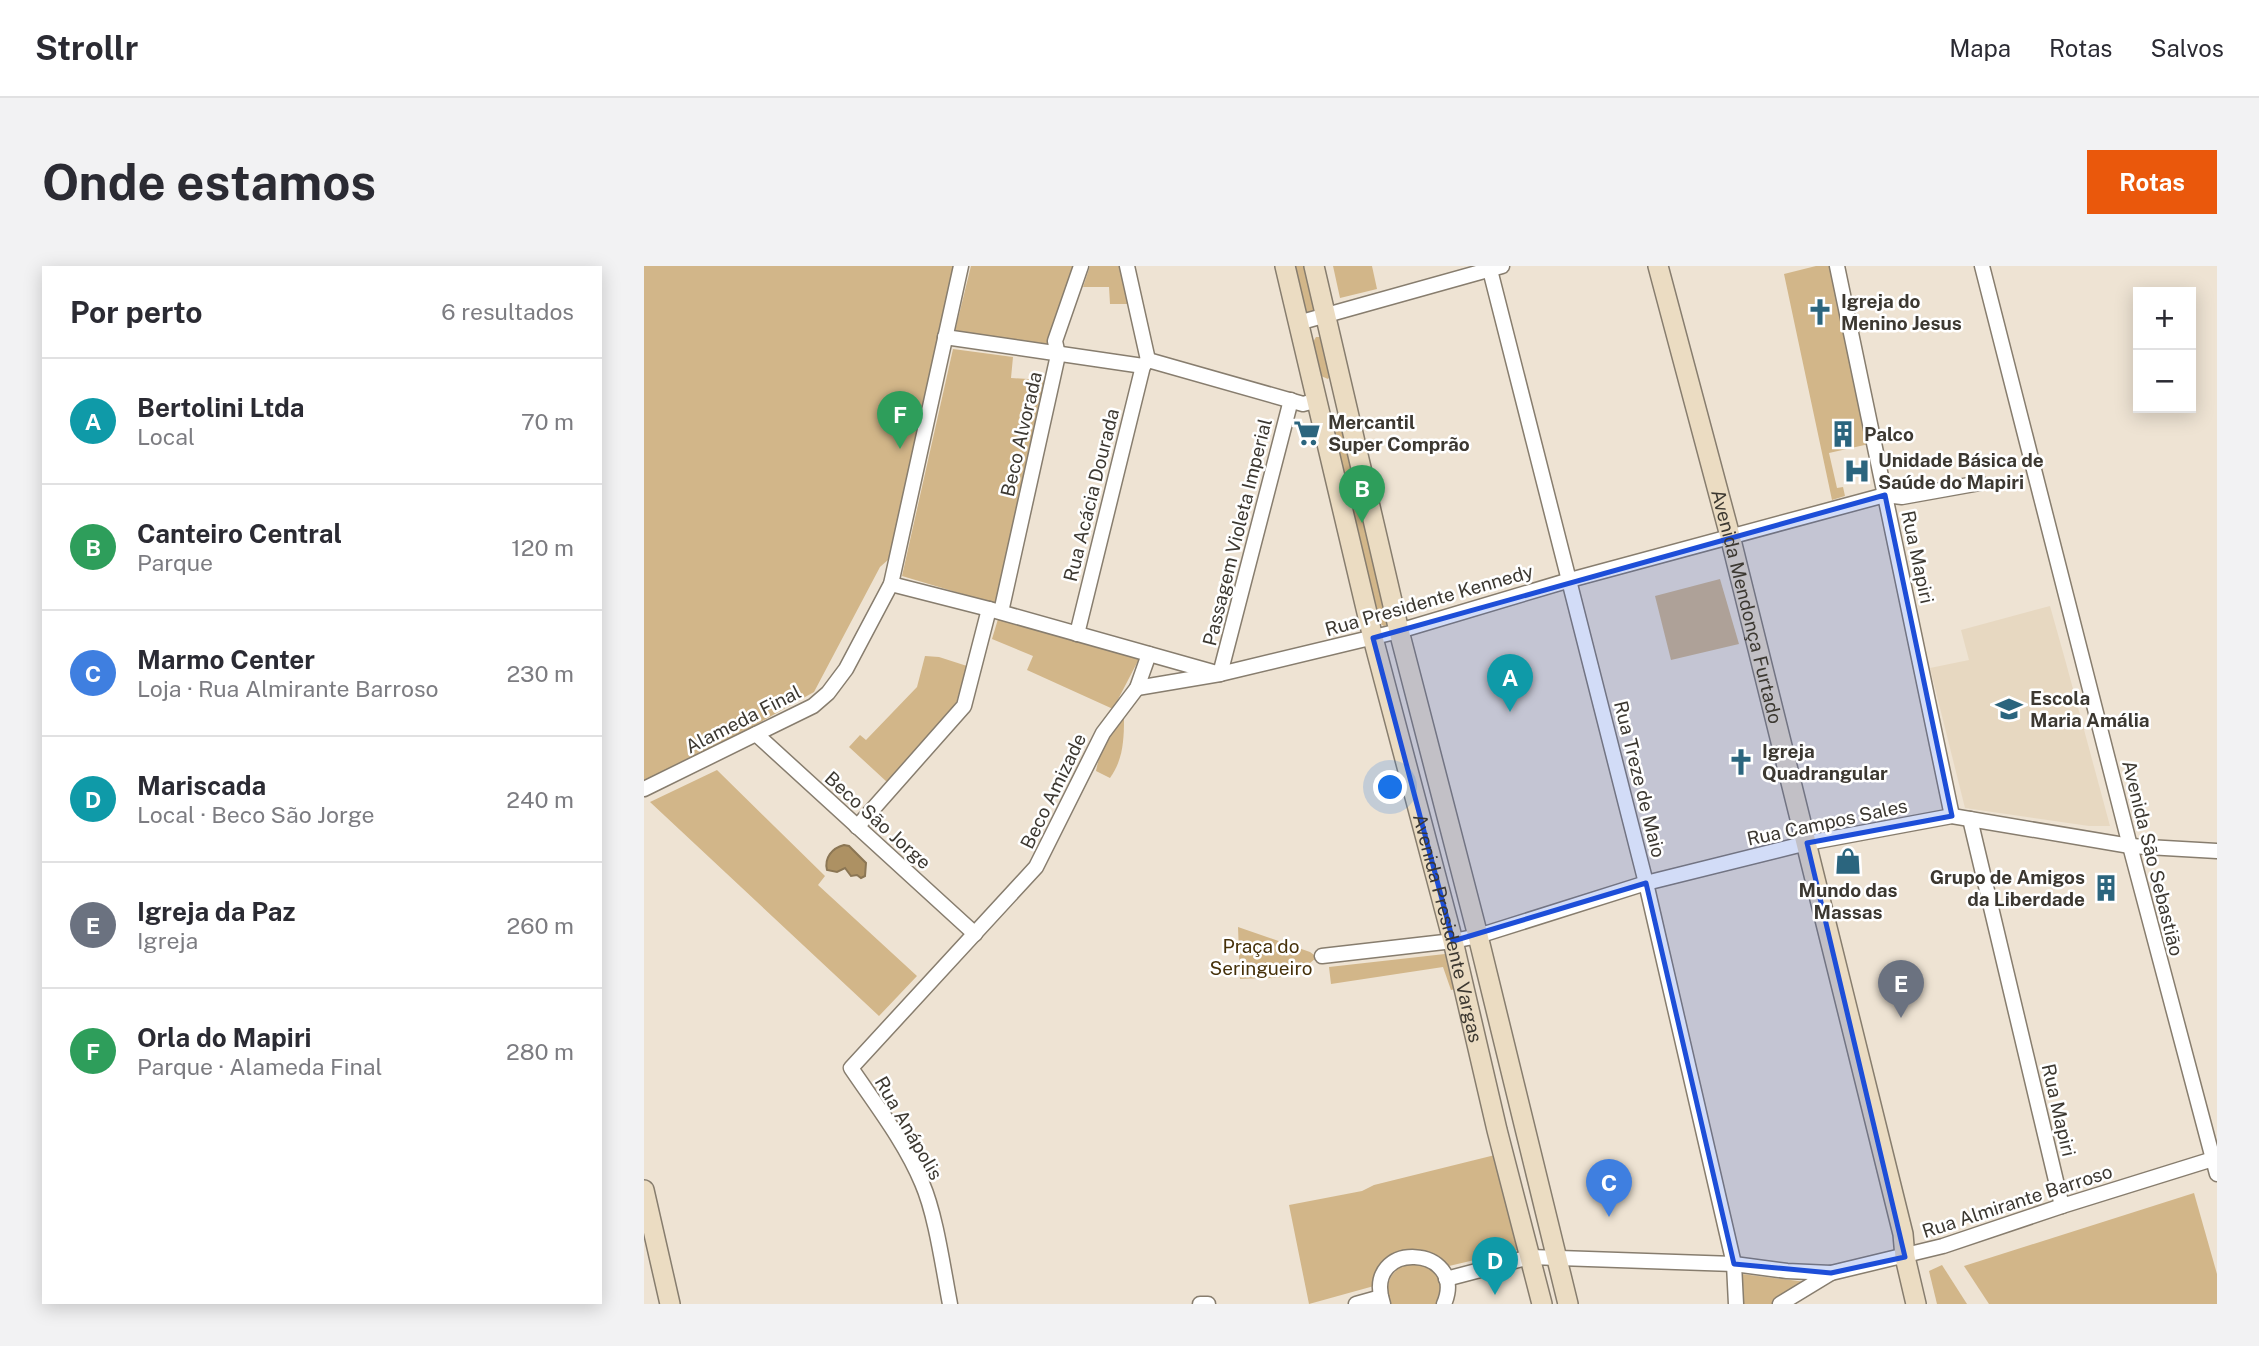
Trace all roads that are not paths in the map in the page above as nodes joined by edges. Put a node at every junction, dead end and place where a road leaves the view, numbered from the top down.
1 (961, 266) edge
2 (1081, 266) edge
3 (1127, 266) edge
4 (1285, 266) edge
5 (1314, 266) edge
6 (1658, 266) edge
7 (1837, 266) edge
8 (1982, 266) edge
9 (1494, 267) edge
10 (1325, 316) junction
11 (1298, 323) junction
12 (945, 337) junction
13 (1058, 355) junction
14 (1146, 363) junction
15 (1291, 400) junction
16 (1318, 400) junction
17 (1980, 483) dead end
18 (1885, 495) junction
19 (1730, 536) junction
20 (1570, 580) junction
21 (891, 584) junction
22 (995, 611) junction
23 (1399, 631) junction
24 (1077, 634) junction
25 (1373, 638) junction
26 (1149, 654) junction
27 (1220, 674) junction
28 (1137, 688) junction
29 (756, 734) junction
30 (644, 789) edge
31 (1952, 816) junction
32 (1970, 819) junction
33 (857, 827) junction
34 (1807, 843) junction
35 (2130, 846) junction
36 (2217, 851) edge
37 (1646, 883) junction
38 (975, 934) junction
39 (1478, 936) junction
40 (1452, 941) junction
41 (1322, 956) dead end
42 (2215, 1166) edge
43 (644, 1190) edge
44 (2062, 1206) junction
45 (1911, 1255) junction
46 (1530, 1257) junction
47 (1557, 1258) junction
48 (1734, 1264) junction
49 (1831, 1273) junction
50 (1446, 1279) junction
51 (1382, 1300) edge
52 (670, 1304) edge
53 (950, 1304) edge
54 (1200, 1304) edge
55 (1208, 1304) edge
56 (1356, 1304) edge
57 (1444, 1304) edge
58 (1542, 1304) edge
59 (1568, 1304) edge
60 (1736, 1304) edge
61 (1780, 1304) edge
62 (1916, 1304) edge
63 (1929, 1304) edge

1 - 12 street, Alameda Final
2 - 13 street, Beco Alvorada
3 - 14 street
4 - 11 street, Avenida Presidente Vargas
5 - 10 street, Avenida Presidente Vargas
6 - 19 street, Avenida Mendonça Furtado
7 - 18 street, Rua Mapiri
8 - 35 street, Avenida São Sebastião
9 - 10 street
9 - 20 street, Rua Treze de Maio
10 - 11 street
10 - 23 street, Avenida Presidente Vargas
11 - 16 street, Avenida Presidente Vargas
12 - 13 street
12 - 21 street, Alameda Final
13 - 14 street
13 - 22 street, Beco Alvorada
14 - 15 street
14 - 24 street, Rua Acácia Dourada
15 - 16 street
15 - 27 street, Passagem Violeta Imperial
16 - 25 street, Avenida Presidente Vargas
17 - 18 street, Rua Presidente Kennedy
18 - 19 street, Rua Presidente Kennedy
18 - 31 street, Rua Mapiri
19 - 20 street, Rua Presidente Kennedy
19 - 34 street, Avenida Mendonça Furtado
20 - 23 street, Rua Presidente Kennedy
20 - 37 street, Rua Treze de Maio
21 - 22 street, Rua Presidente Kennedy
21 - 29 street, Alameda Final
22 - 24 street, Rua Presidente Kennedy
22 - 33 street, Beco Alvorada
23 - 25 street, Rua Presidente Kennedy
23 - 39 street, Avenida Presidente Vargas
24 - 26 street, Rua Presidente Kennedy
25 - 27 street, Rua Presidente Kennedy
25 - 40 street, Avenida Presidente Vargas
26 - 27 street, Rua Presidente Kennedy
26 - 28 street, Beco Amizade
27 - 28 street
28 - 38 street, Beco Amizade
29 - 30 street, Alameda Final
29 - 33 street, Beco São Jorge
31 - 32 street, Rua Campos Sales
31 - 34 street, Rua Campos Sales
32 - 35 street, Rua Campos Sales
32 - 44 street, Rua Mapiri
33 - 38 street, Beco São Jorge
34 - 37 street, Rua Campos Sales
34 - 45 street, Avenida Mendonça Furtado
35 - 36 street, Rua Campos Sales
35 - 42 street, Avenida São Sebastião
37 - 39 street, Rua Campos Sales
37 - 48 street, Rua Treze de Maio
38 - 53 street, Rua Anápolis
39 - 40 street, Rua Campos Sales
39 - 47 street, Avenida Presidente Vargas
40 - 41 street, Rua Campos Sales
40 - 46 street, Avenida Presidente Vargas
42 - 44 street, Rua Almirante Barroso
43 - 52 street
44 - 45 street, Rua Almirante Barroso
45 - 49 street, Rua Almirante Barroso
45 - 62 street, Avenida Mendonça Furtado
45 - 63 street, Avenida Mendonça Furtado
46 - 47 street, Rua Almirante Barroso
46 - 50 street
46 - 58 street, Avenida Presidente Vargas
47 - 48 street, Rua Almirante Barroso
47 - 59 street, Avenida Presidente Vargas
48 - 49 street, Rua Almirante Barroso
48 - 60 street, Rua Treze de Maio
49 - 61 street, Rua Almirante Barroso
50 - 51 street
50 - 57 street
51 - 56 street
54 - 55 street

